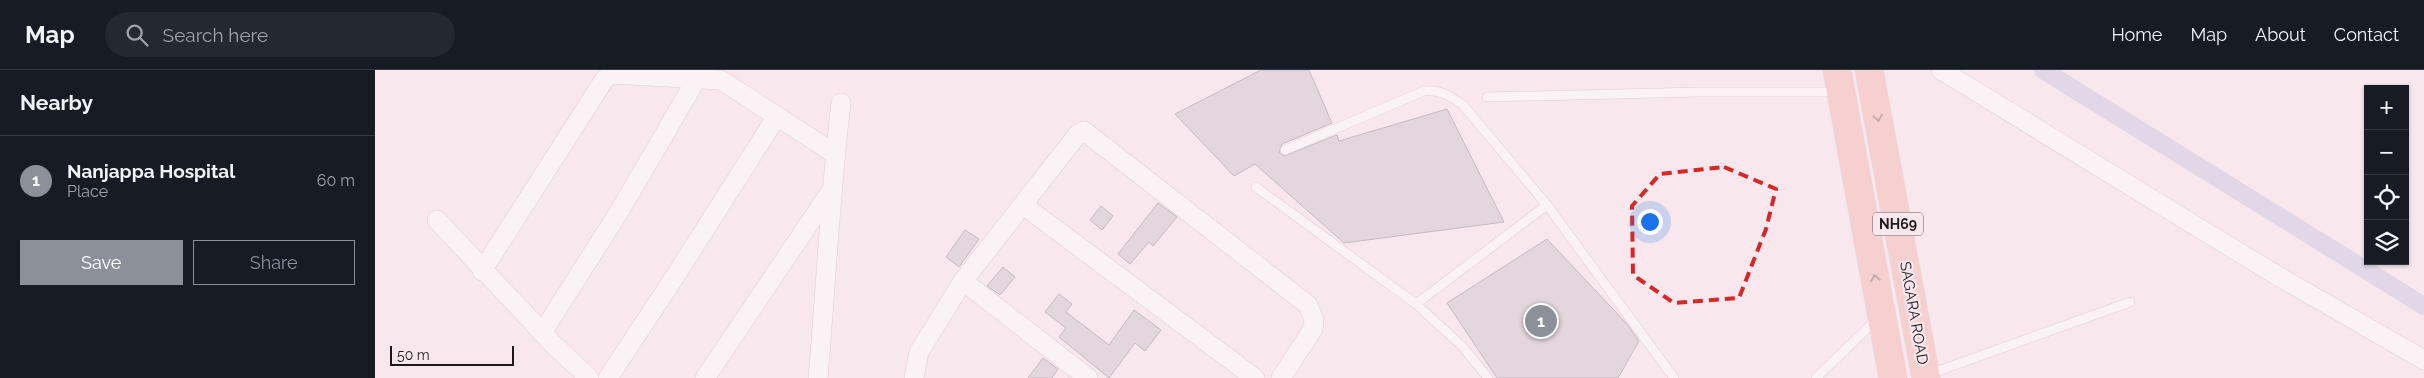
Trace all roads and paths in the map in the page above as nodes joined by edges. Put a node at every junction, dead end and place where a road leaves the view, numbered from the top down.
1 (1869, 70) edge
2 (1941, 70) edge
3 (696, 80) junction
4 (1839, 81) edge
5 (1487, 97) dead end
6 (841, 103) dead end
7 (777, 116) junction
8 (1285, 150) dead end
9 (835, 154) junction
10 (1256, 187) dead end
11 (831, 191) junction
12 (1023, 205) junction
13 (1547, 205) junction
14 (437, 220) dead end
15 (482, 271) junction
16 (963, 281) junction
17 (2129, 302) dead end
18 (1416, 304) junction
19 (1881, 315) junction
20 (542, 333) junction
21 (2424, 360) edge
22 (914, 372) edge
23 (1926, 377) edge
24 (589, 378) edge
25 (607, 378) edge
26 (705, 378) edge
27 (818, 378) edge
28 (930, 378) edge
29 (1088, 378) edge
30 (1255, 378) edge
31 (1281, 378) edge
32 (1488, 378) edge
33 (1674, 378) edge
34 (1816, 378) edge
35 (1893, 378) edge

1 -> 23 highway, SAGARA ROAD / NH69
2 - 21 street
3 - 7 street
3 - 15 street
3 - 20 street
4 - 5 lane
19 -> 4 highway, NH69
6 - 9 street
7 - 9 street
7 - 25 street
8 - 13 lane
9 - 11 street
10 - 18 lane
11 - 26 street
11 - 27 street
12 - 16 street
12 - 30 street
12 - 31 street
13 - 18 lane
13 - 33 lane
14 - 15 street
15 - 20 street
16 - 22 street
16 - 29 street
17 - 23 lane
18 - 32 lane
19 - 34 lane
19 - 35 highway, NH69
20 - 24 street
22 - 28 street

